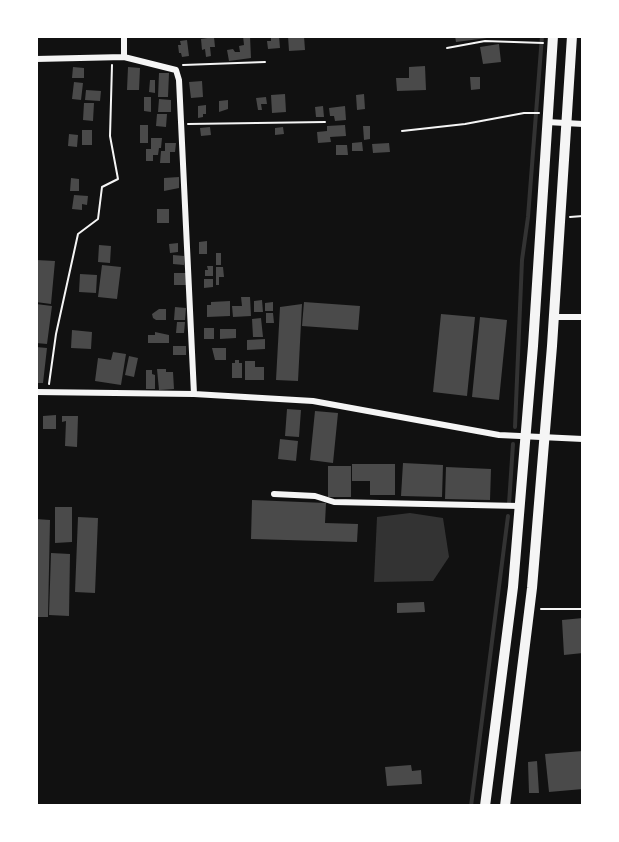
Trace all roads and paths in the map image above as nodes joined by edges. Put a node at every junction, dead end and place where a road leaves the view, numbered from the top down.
1 (124, 36) edge
2 (572, 36) edge
3 (552, 39) edge
4 (447, 48) dead end
5 (112, 57) junction
6 (124, 57) junction
7 (36, 59) edge
8 (265, 62) dead end
9 (176, 70) junction
10 (548, 117) junction
11 (325, 122) dead end
12 (567, 122) junction
13 (583, 124) edge
14 (182, 125) junction
15 (402, 131) dead end
16 (554, 317) junction
17 (583, 317) edge
18 (36, 392) edge
19 (47, 392) junction
20 (194, 394) junction
21 (525, 436) junction
22 (545, 437) junction
23 (583, 439) edge
24 (274, 494) dead end
25 (519, 506) junction
26 (583, 609) edge
27 (529, 610) junction
28 (508, 622) junction
29 (527, 623) junction
30 (485, 806) edge
31 (505, 806) edge

1 - 6 street
2 - 12 main road
3 - 4 path
3 - 10 main road
5 - 6 street
5 - 7 street
5 - 19 path
6 - 9 street
8 - 9 path
9 - 14 street
10 - 12 street
10 - 15 path
10 - 21 main road
11 - 14 path
12 - 13 street
12 - 16 main road
14 - 20 street
16 - 17 street
16 - 22 main road
18 - 19 street
19 - 20 street
20 - 21 street
21 - 22 street
21 - 25 main road
22 - 23 street
22 - 27 main road
24 - 25 street
25 - 28 main road
26 - 27 path
27 - 29 main road
28 - 29 main road
28 - 30 main road
29 - 31 main road

